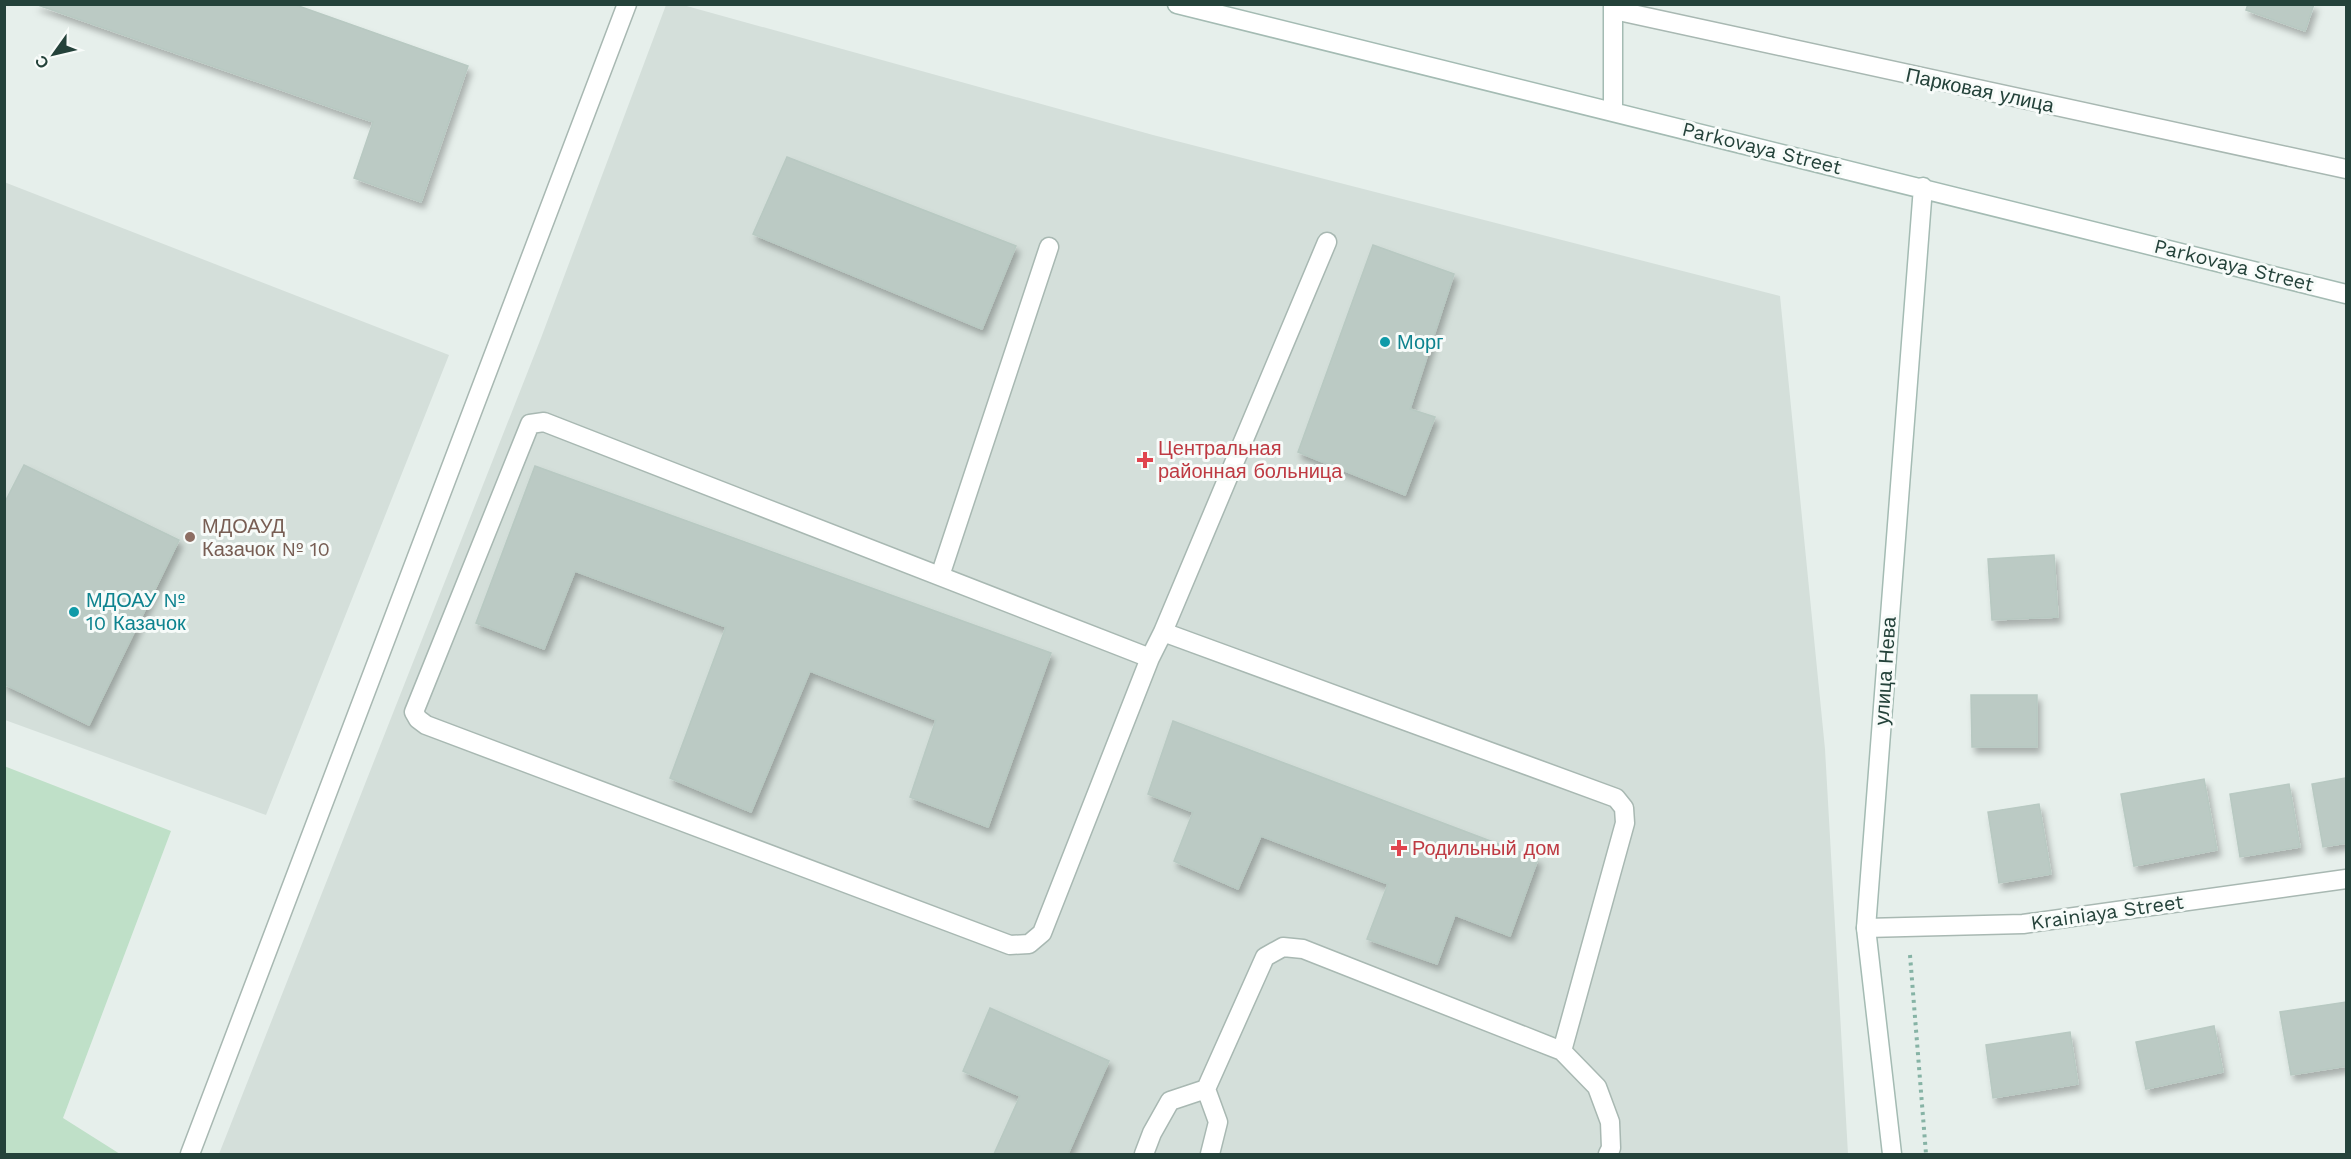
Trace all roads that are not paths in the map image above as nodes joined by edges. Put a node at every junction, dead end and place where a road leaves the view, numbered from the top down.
1 (627, 4) edge
2 (1178, 4) edge
3 (1613, 7) edge
4 (1613, 112) junction
5 (2346, 169) edge
6 (1923, 187) junction
7 (1327, 242) dead end
8 (1048, 247) dead end
9 (2346, 294) edge
10 (940, 576) junction
11 (1163, 632) junction
12 (1150, 658) junction
13 (2346, 879) edge
14 (1866, 928) junction
15 (1562, 1051) junction
16 (1206, 1089) junction
17 (190, 1155) edge
18 (1144, 1155) edge
19 (1210, 1155) edge
20 (1608, 1155) edge
21 (1892, 1155) edge

1 - 17 main road
2 - 4 main road, Parkovaya Street
3 - 4 main road
3 - 5 main road, Парковая улица
4 - 6 main road, Parkovaya Street
6 - 9 main road, Parkovaya Street
6 - 14 main road, улица Нева
7 - 11 main road
8 - 10 main road
10 - 12 main road
10 - 12 main road
11 - 12 main road
11 - 15 main road
13 - 14 main road, Krainiaya Street
14 - 21 main road, улица Нева
15 - 16 main road
15 - 20 main road
16 - 18 main road
16 - 19 main road

